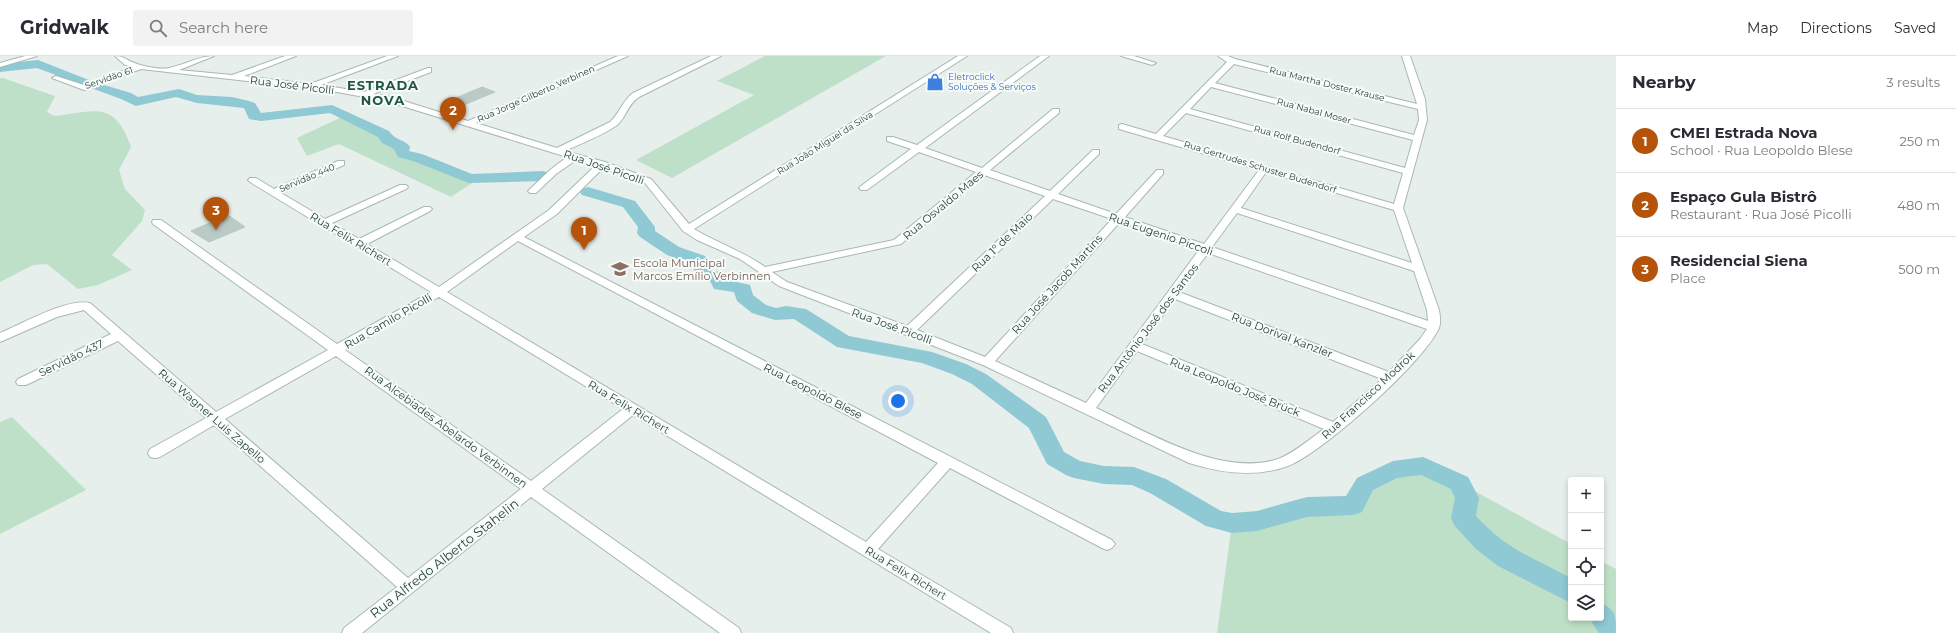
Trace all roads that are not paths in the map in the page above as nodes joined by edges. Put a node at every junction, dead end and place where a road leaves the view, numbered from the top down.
1 (33, 56) edge
2 (119, 56) edge
3 (210, 56) edge
4 (292, 56) edge
5 (394, 56) edge
6 (624, 56) edge
7 (717, 56) edge
8 (963, 56) edge
9 (1045, 56) edge
10 (1126, 56) edge
11 (1222, 56) edge
12 (1406, 56) edge
13 (1232, 61) junction
14 (1152, 63) dead end
15 (2, 65) dead end
16 (140, 67) junction
17 (428, 70) dead end
18 (168, 71) junction
19 (56, 78) dead end
20 (232, 78) junction
21 (1210, 84) junction
22 (310, 87) junction
23 (365, 94) junction
24 (1423, 108) junction
25 (1186, 110) junction
26 (1056, 111) dead end
27 (470, 123) junction
28 (1122, 127) dead end
29 (1158, 137) junction
30 (890, 138) dead end
31 (1417, 138) junction
32 (919, 149) junction
33 (558, 150) junction
34 (1096, 152) dead end
35 (575, 156) junction
36 (340, 163) dead end
37 (602, 164) junction
38 (1264, 169) junction
39 (1407, 171) junction
40 (983, 172) junction
41 (1160, 172) dead end
42 (253, 180) dead end
43 (403, 187) dead end
44 (864, 188) dead end
45 (533, 190) dead end
46 (272, 191) junction
47 (380, 194) dead end
48 (1051, 195) junction
49 (1398, 208) junction
50 (1235, 209) junction
51 (427, 210) dead end
52 (1117, 218) junction
53 (157, 222) dead end
54 (323, 222) junction
55 (687, 229) junction
56 (519, 238) junction
57 (358, 244) junction
58 (1206, 249) junction
59 (1419, 269) junction
60 (764, 270) junction
61 (439, 292) junction
62 (1173, 294) junction
63 (1433, 327) junction
64 (909, 331) junction
65 (120, 335) junction
66 (0, 338) edge
67 (1135, 345) junction
68 (338, 350) junction
69 (987, 362) junction
70 (1390, 377) junction
71 (22, 382) dead end
72 (632, 409) junction
73 (1088, 409) junction
74 (216, 418) junction
75 (1335, 428) junction
76 (155, 453) dead end
77 (948, 461) junction
78 (532, 489) junction
79 (1107, 544) dead end
80 (868, 550) junction
81 (408, 588) junction
82 (350, 633) edge
83 (733, 633) edge
84 (1005, 633) edge

1 - 15 street
2 - 16 street, Rua José Picolli
3 - 18 street
4 - 20 street
5 - 22 street
6 - 27 street, Rua Jorge Gilberto Verbinen
7 - 33 street
8 - 55 street, Rua João Miguel da Silva
9 - 32 street
10 - 14 street
11 - 13 street, Rua Martha Doster Krause
12 - 24 street
13 - 21 street
13 - 24 street, Rua Martha Doster Krause
16 - 18 street, Rua José Picolli
16 - 19 street, Servidão 61
17 - 23 street
18 - 20 street, Rua José Picolli
20 - 22 street, Rua José Picolli
21 - 25 street
21 - 31 street, Rua Nabal Moser
22 - 23 street, Rua José Picolli
23 - 27 street, Rua José Picolli
24 - 31 street
25 - 29 street
25 - 39 street, Rua Rolf Budendorf
26 - 40 street, Rua Osvaldo Maes
27 - 33 street, Rua José Picolli
28 - 29 street, Rua Gertrudes Schuster Budendorf
29 - 38 street, Rua Gertrudes Schuster Budendorf
30 - 32 street, Rua Eugenio Piccoli
31 - 39 street
32 - 40 street, Rua Eugenio Piccoli
32 - 44 street
33 - 35 street, Rua José Picolli
34 - 48 street, Rua 1º de Maio
35 - 37 street, Rua José Picolli
35 - 45 street
36 - 46 street, Servidão 440
37 - 55 street, Rua José Picolli
37 - 56 street, Rua Camilo Picolli
38 - 49 street, Rua Gertrudes Schuster Budendorf
38 - 50 street, Rua Antônio José dos Santos
39 - 49 street
40 - 48 street, Rua Eugenio Piccoli
40 - 60 street, Rua Osvaldo Maes
41 - 52 street, Rua José Jacob Martins
42 - 46 street, Rua Felix Richert
43 - 54 street
46 - 54 street, Rua Felix Richert
47 - 54 street
48 - 52 street, Rua Eugenio Piccoli
48 - 64 street, Rua 1º de Maio
49 - 59 street
50 - 58 street, Rua Antônio José dos Santos
50 - 59 street
51 - 57 street
52 - 58 street, Rua Eugenio Piccoli
52 - 69 street, Rua José Jacob Martins
53 - 68 street, Rua Alcebiades Abelardo Verbinnen
54 - 57 street, Rua Felix Richert
55 - 60 street, Rua José Picolli
56 - 61 street, Rua Camilo Picolli
56 - 77 street, Rua Leopoldo Blese
57 - 61 street, Rua Felix Richert
58 - 62 street, Rua Antônio José dos Santos
58 - 63 street, Rua Eugenio Piccoli
59 - 63 street
60 - 64 street, Rua José Picolli
61 - 68 street, Rua Camilo Picolli
61 - 72 street, Rua Felix Richert
62 - 67 street, Rua Antônio José dos Santos
62 - 70 street, Rua Dorival Kanzler
63 - 70 street, Rua Francisco Modrok
64 - 69 street, Rua José Picolli
65 - 66 street, Rua Wagner Luis Zapello
65 - 71 street, Servidão 437
65 - 74 street, Rua Wagner Luis Zapello
67 - 73 street, Rua Antônio José dos Santos
67 - 75 street, Rua Leopoldo José Brück
68 - 74 street, Rua Camilo Picolli
68 - 78 street, Rua Alcebiades Abelardo Verbinnen
69 - 73 street, Rua José Picolli
70 - 75 street, Rua Francisco Modrok
72 - 78 street, Rua Alfredo Alberto Stahelin
72 - 80 street, Rua Felix Richert
73 - 75 street, Rua Francisco Modrok
74 - 76 street, Rua Camilo Picolli
74 - 81 street, Rua Wagner Luis Zapello
77 - 79 street, Rua Leopoldo Blese
77 - 80 street
78 - 81 street, Rua Alfredo Alberto Stahelin
78 - 83 street, Rua Alcebiades Abelardo Verbinnen
80 - 84 street, Rua Felix Richert
81 - 82 street, Rua Alfredo Alberto Stahelin

